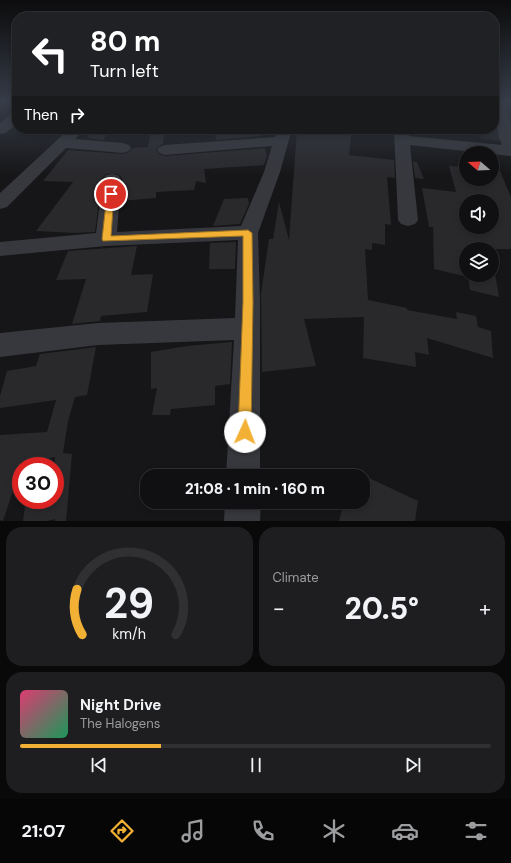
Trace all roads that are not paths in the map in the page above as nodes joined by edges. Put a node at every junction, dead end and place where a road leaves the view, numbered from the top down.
1 (504, 126) edge
2 (72, 134) edge
3 (401, 134) edge
4 (283, 135) edge
5 (63, 143) junction
6 (122, 148) dead end
7 (165, 150) dead end
8 (511, 150) edge
9 (112, 179) dead end
10 (0, 203) edge
11 (408, 220) dead end
12 (248, 233) junction
13 (106, 239) junction
14 (0, 249) edge
15 (248, 329) junction
16 (0, 345) edge
17 (243, 469) edge
18 (243, 509) edge
19 (242, 521) edge

1 - 8 street
2 - 5 street
3 - 8 street
3 - 11 street
4 - 7 street
4 - 12 street
5 - 6 street
5 - 10 street
9 - 13 street
12 - 13 street
12 - 15 street
13 - 14 street
15 - 16 street
15 - 17 street
18 - 19 street

